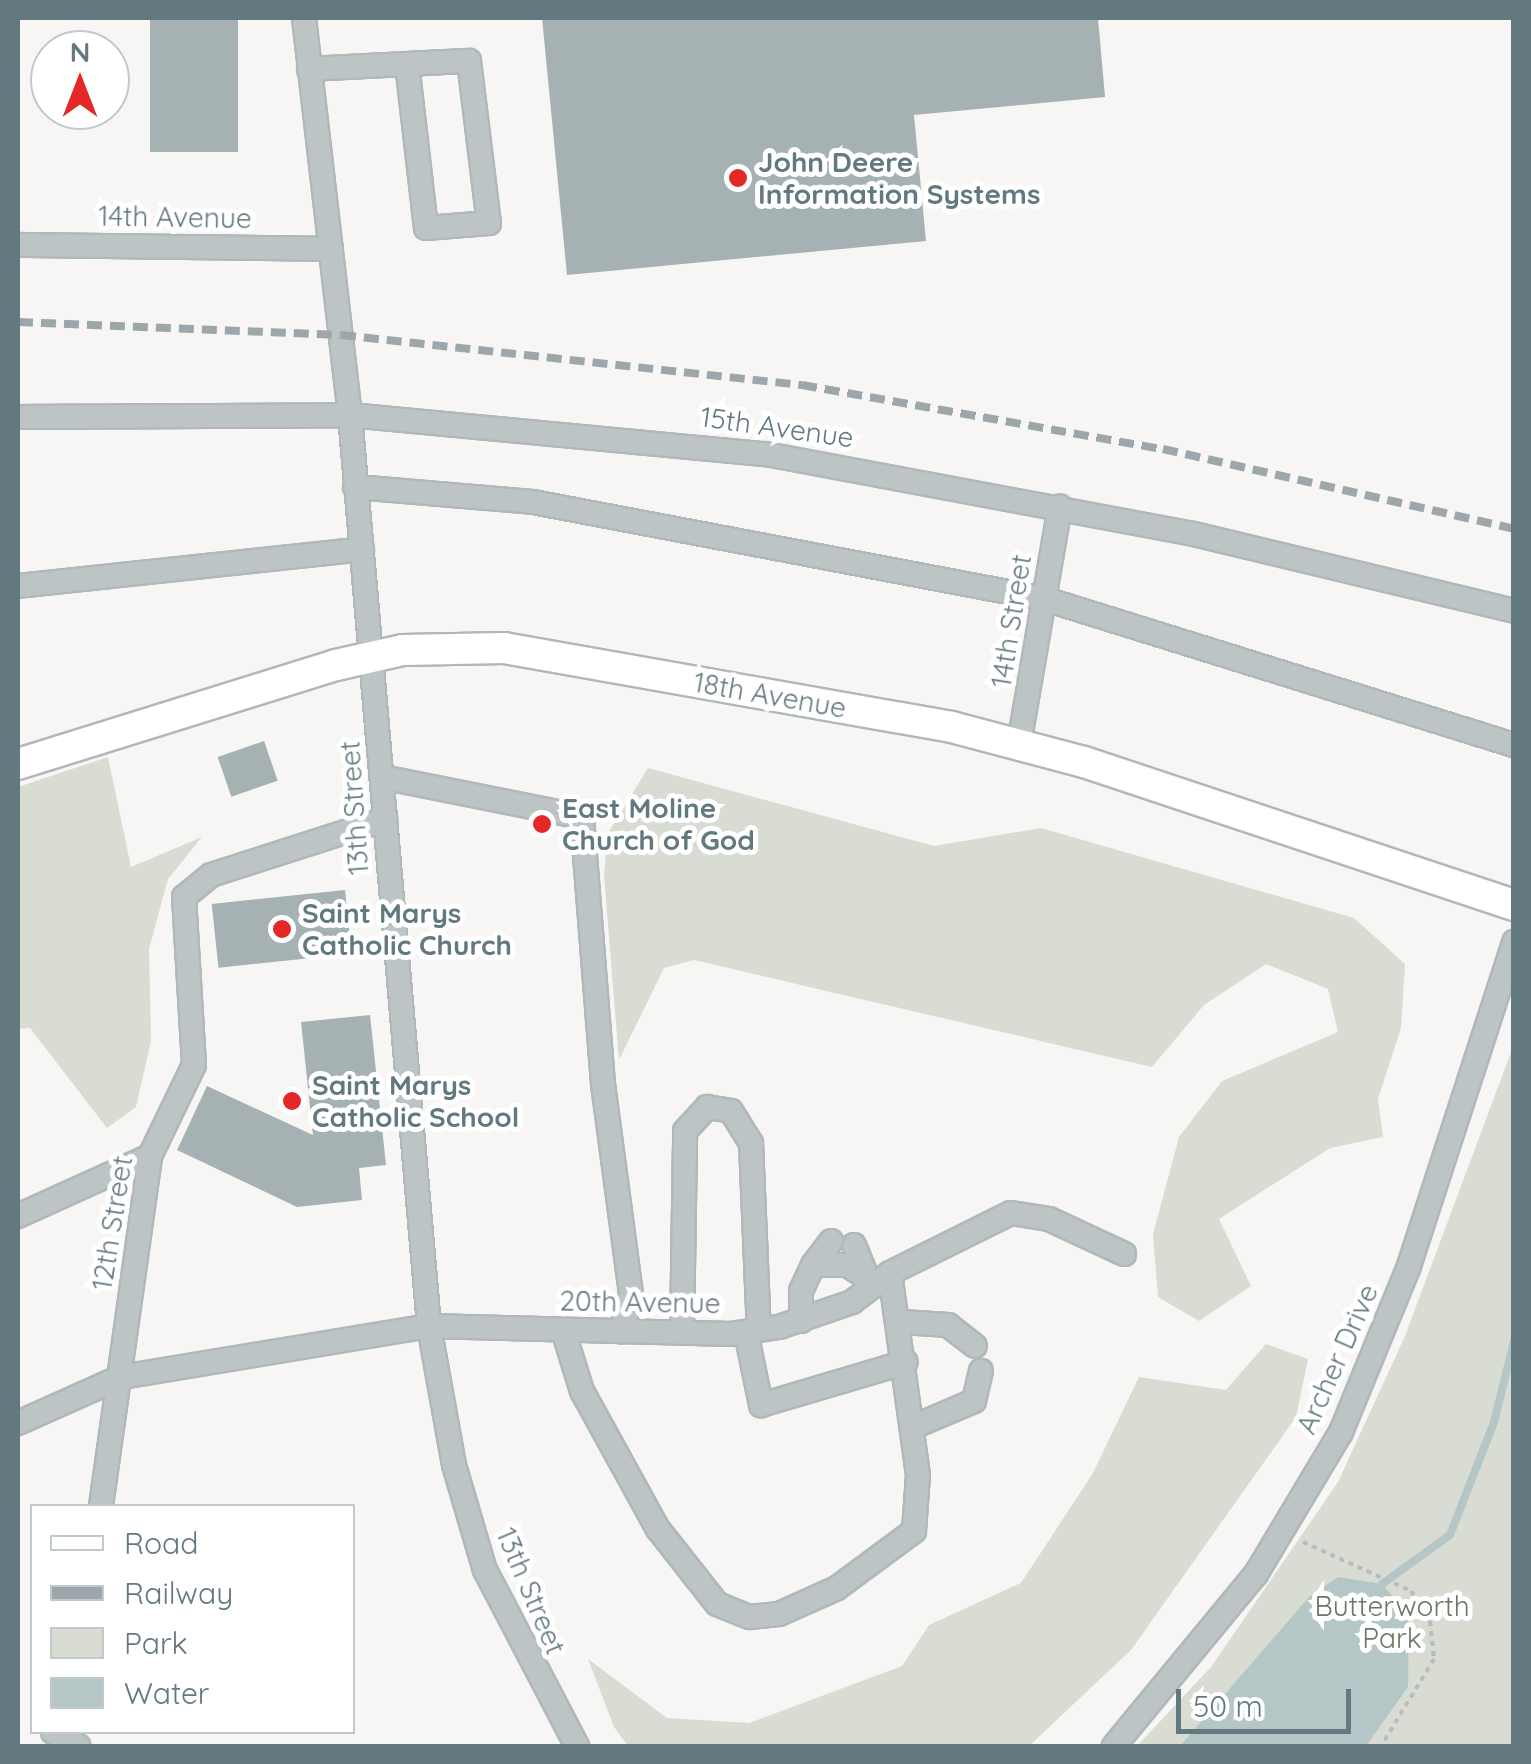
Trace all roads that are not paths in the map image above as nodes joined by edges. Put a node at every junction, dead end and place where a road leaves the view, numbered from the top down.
1 (304, 18) edge
2 (408, 65) junction
3 (309, 69) junction
4 (18, 246) edge
5 (331, 249) junction
6 (350, 415) junction
7 (18, 417) edge
8 (355, 486) junction
9 (1060, 507) junction
10 (362, 549) junction
11 (18, 586) edge
12 (1045, 598) junction
13 (1514, 610) edge
14 (373, 657) junction
15 (1019, 744) junction
16 (1514, 745) edge
17 (18, 764) edge
18 (382, 777) junction
19 (385, 818) junction
20 (1514, 905) edge
21 (1514, 942) edge
22 (150, 1156) junction
23 (18, 1216) edge
24 (1124, 1254) dead end
25 (812, 1265) junction
26 (878, 1277) junction
27 (802, 1321) junction
28 (902, 1322) junction
29 (429, 1326) junction
30 (563, 1330) junction
31 (752, 1331) junction
32 (621, 1332) junction
33 (682, 1333) junction
34 (975, 1346) dead end
35 (906, 1362) junction
36 (980, 1372) dead end
37 (121, 1377) junction
38 (18, 1423) edge
39 (913, 1427) junction
40 (100, 1504) edge
41 (54, 1734) edge
42 (78, 1746) edge
43 (577, 1746) edge
44 (1114, 1746) edge

1 - 3 street, 13th Street
2 - 2 street
2 - 3 street
3 - 5 street, 13th Street
4 - 5 street, 14th Avenue
5 - 6 street, 13th Street
6 - 7 street, 15th Avenue
6 - 8 street, 13th Street
6 - 9 street, 15th Avenue
8 - 10 street, 13th Street
8 - 12 street
9 - 12 street, 14th Street
9 - 13 street, 15th Avenue
10 - 11 street
10 - 14 street, 13th Street
12 - 15 street, 14th Street
12 - 16 street
14 - 15 main road, 18th Avenue
14 - 17 main road, 18th Avenue
14 - 18 street, 13th Street
15 - 20 main road, 18th Avenue
18 - 19 street, 13th Street
18 - 32 street
19 - 22 street, 12th Street
19 - 29 street, 13th Street
21 - 44 street, Archer Drive
22 - 23 street
22 - 37 street, 12th Street
24 - 26 street, 20th Avenue
25 - 26 street
25 - 26 street
25 - 27 street
26 - 27 street, 20th Avenue
26 - 28 street
27 - 31 street, 20th Avenue
28 - 34 street
28 - 35 street
29 - 30 street, 20th Avenue
29 - 37 street, 20th Avenue
29 - 43 street, 13th Street
30 - 32 street, 20th Avenue
30 - 39 street
31 - 33 street, 20th Avenue
31 - 33 street
31 - 35 street
32 - 33 street, 20th Avenue
35 - 39 street
36 - 39 street
37 - 38 street, 20th Avenue
37 - 40 street, 12th Street
41 - 42 street

